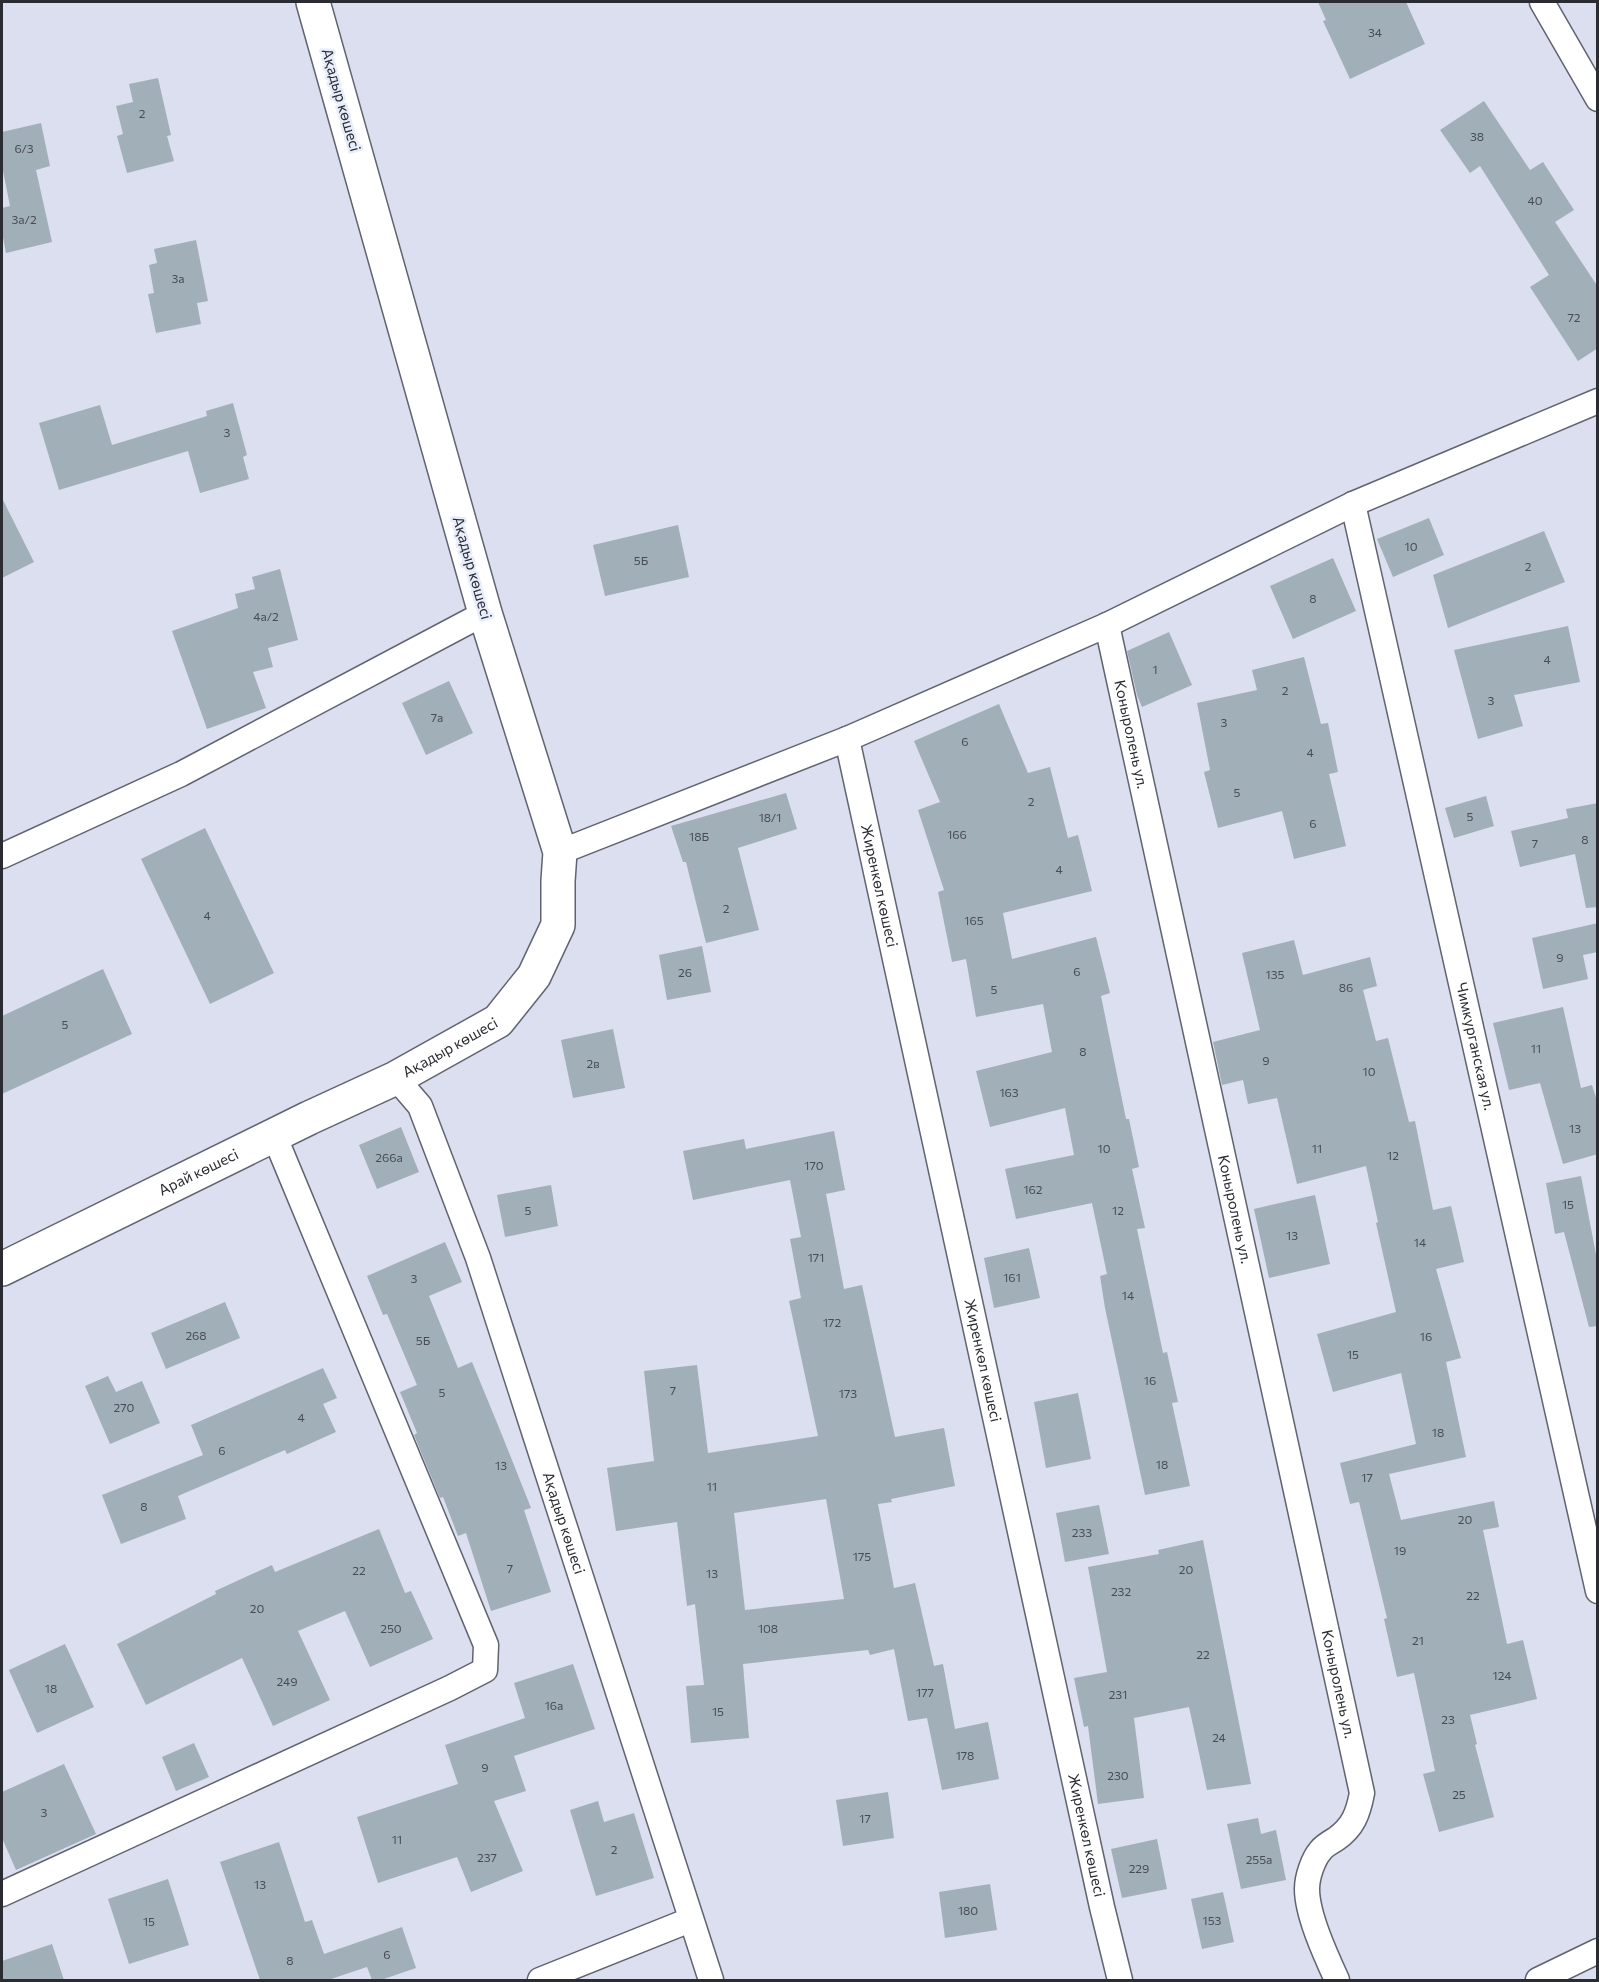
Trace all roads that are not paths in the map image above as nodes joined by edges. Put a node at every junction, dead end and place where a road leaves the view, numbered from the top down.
1 (313, 2) edge
2 (1542, 2) edge
3 (1598, 99) edge
4 (1598, 401) edge
5 (1353, 504) junction
6 (485, 613) junction
7 (1107, 626) junction
8 (847, 739) junction
9 (560, 852) junction
10 (2, 856) edge
11 (396, 1078) junction
12 (274, 1135) junction
13 (2, 1269) edge
14 (1598, 1591) edge
15 (2, 1894) edge
16 (690, 1920) junction
17 (1598, 1952) edge
18 (540, 1980) edge
19 (711, 1980) edge
20 (1120, 1980) edge
21 (1337, 1980) edge
22 (1538, 1980) edge

1 - 6 street, Ақадыр көшесі
2 - 3 street
4 - 5 street
5 - 7 street
5 - 14 street, Чимкурганская ул.
6 - 9 street, Ақадыр көшесі
6 - 10 street
7 - 8 street
7 - 21 street, Коныролень ул.
8 - 9 street
8 - 20 street, Жиренкөл көшесі
9 - 11 street, Ақадыр көшесі
11 - 12 street, Арай көшесі
11 - 16 street, Ақадыр көшесі
12 - 13 street, Арай көшесі
12 - 15 street
16 - 18 street
16 - 19 street, Ақадыр көшесі
17 - 22 street

